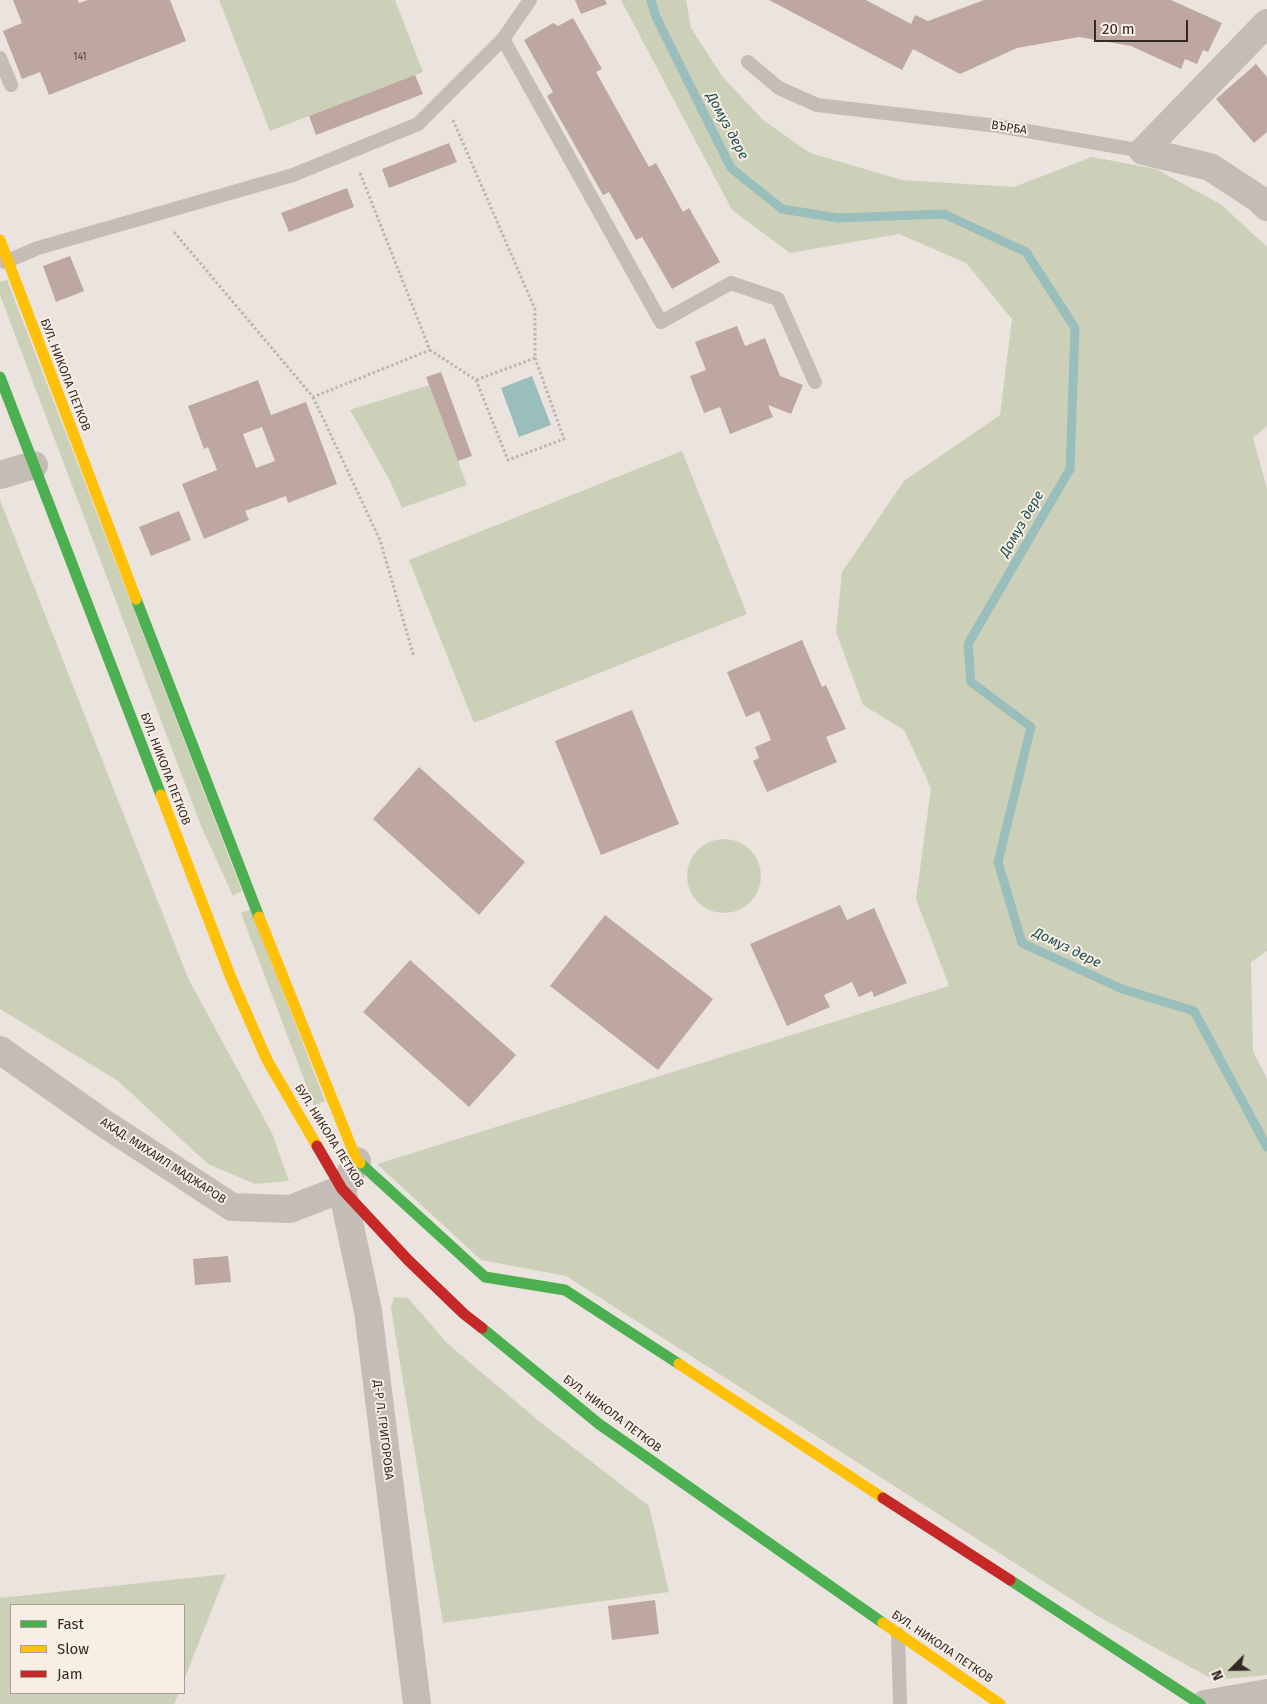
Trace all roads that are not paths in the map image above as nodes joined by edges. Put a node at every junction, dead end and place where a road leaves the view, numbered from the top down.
1 (530, 0) edge
2 (1267, 23) edge
3 (503, 40) junction
4 (0, 58) edge
5 (748, 62) dead end
6 (11, 85) dead end
7 (1143, 151) junction
8 (1267, 207) edge
9 (0, 240) edge
10 (4, 262) edge
11 (0, 378) edge
12 (815, 382) dead end
13 (34, 465) junction
14 (0, 475) edge
15 (0, 1050) edge
16 (357, 1161) junction
17 (342, 1189) junction
18 (898, 1634) junction
19 (1267, 1693) edge
20 (417, 1704) edge
21 (900, 1704) edge
22 (1000, 1704) edge
23 (1200, 1704) edge
24 (1205, 1704) edge

1 - 3 lane
2 - 7 street
3 - 10 lane
3 - 12 lane
4 - 6 lane
5 - 7 lane, ВЪРБА
7 - 8 street, ВЪРБА
9 - 10 street, БУЛ. НИКОЛА ПЕТКОВ
10 - 16 street, БУЛ. НИКОЛА ПЕТКОВ
11 - 13 street, БУЛ. НИКОЛА ПЕТКОВ
13 - 14 street
13 - 17 street, БУЛ. НИКОЛА ПЕТКОВ
15 - 17 street, АКАД. МИХАИЛ МАДЖАРОВ
16 - 17 street
16 - 23 street
17 - 18 street, БУЛ. НИКОЛА ПЕТКОВ
17 - 20 street, Д-Р Л. ГРИГОРОВА
18 - 21 lane
18 - 22 street, БУЛ. НИКОЛА ПЕТКОВ
19 - 24 street

